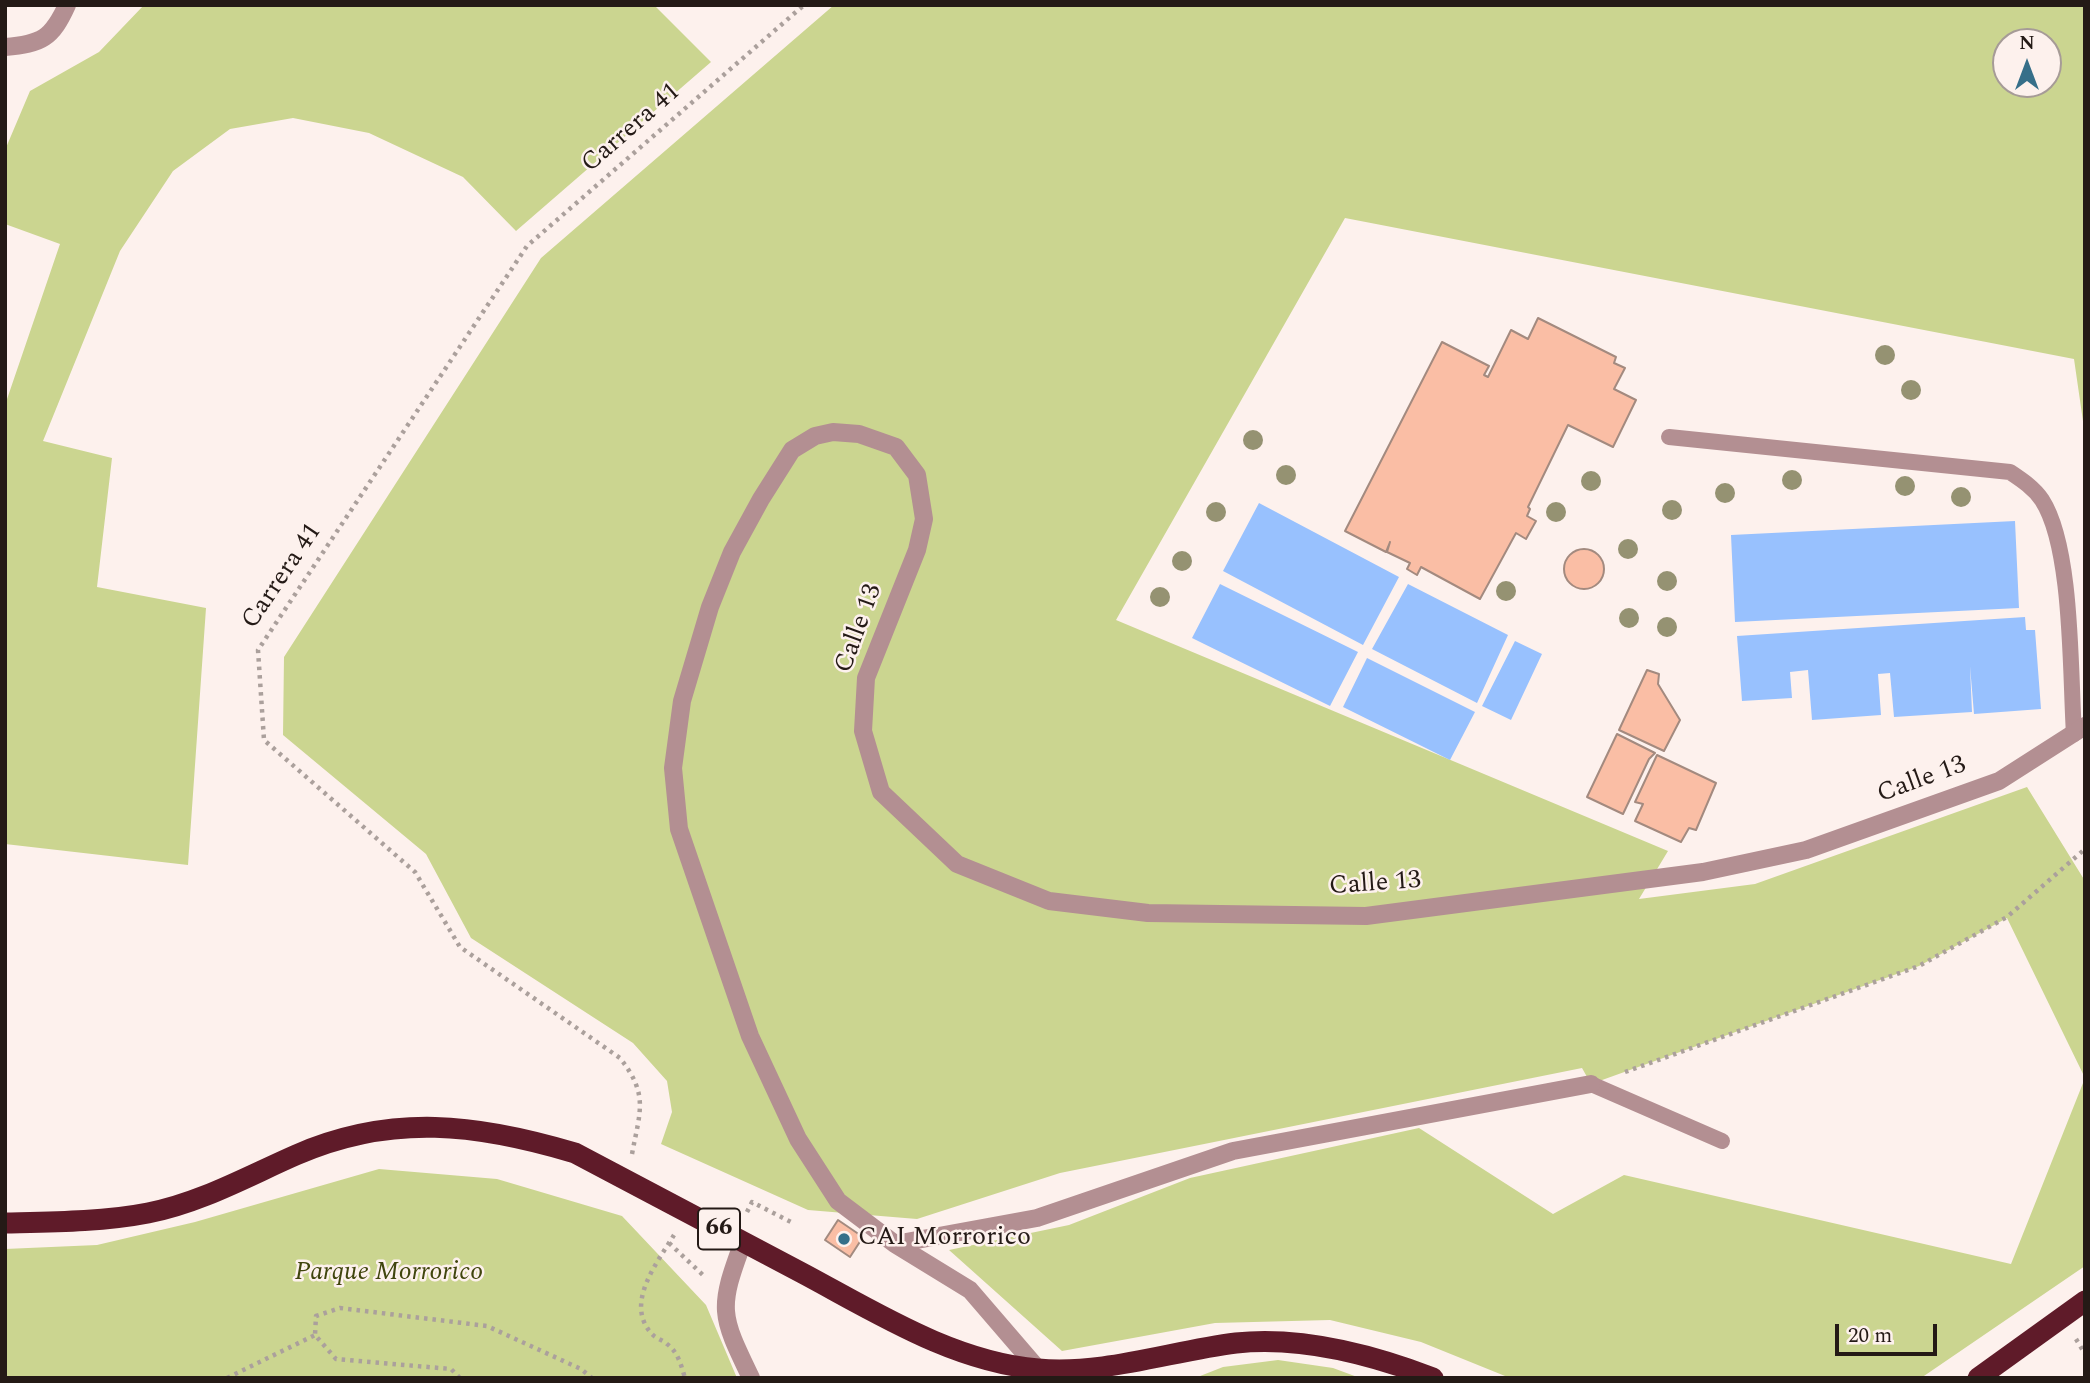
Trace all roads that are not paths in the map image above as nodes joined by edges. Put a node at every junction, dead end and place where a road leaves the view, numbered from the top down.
1 (67, 5) edge
2 (5, 47) edge
3 (1669, 437) dead end
4 (2079, 730) edge
5 (1591, 1084) joint
6 (1722, 1141) dead end
7 (5, 1223) edge
8 (743, 1242) junction
9 (895, 1244) junction
10 (2085, 1301) edge
11 (1038, 1369) junction
12 (751, 1378) edge
13 (1433, 1378) edge
14 (1978, 1378) edge

1 - 2 street
3 - 4 lane
4 - 9 street, Calle 13
5 - 6 lane
5 - 9 street
7 - 8 highway, 66
8 - 11 highway, 66
8 - 12 street
9 - 11 street, Calle 13
10 - 14 highway
11 - 13 highway, 66

